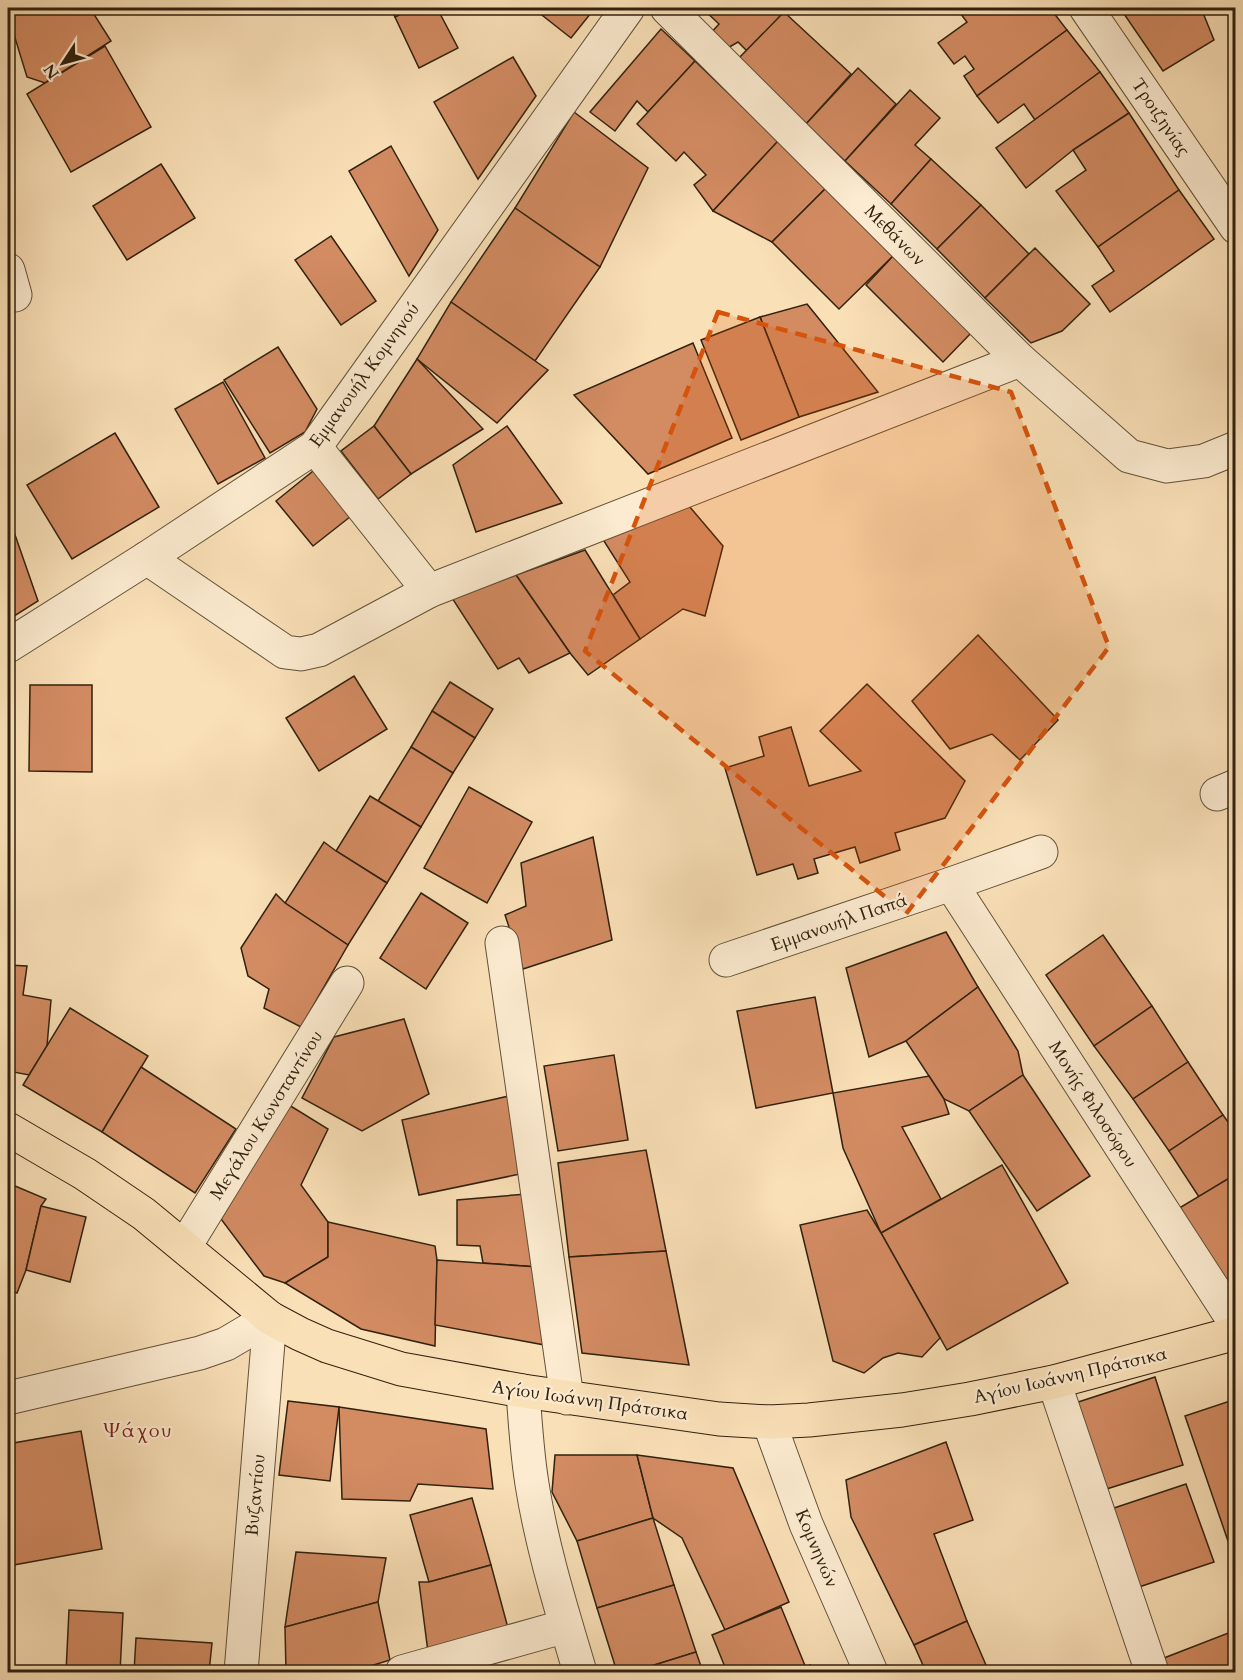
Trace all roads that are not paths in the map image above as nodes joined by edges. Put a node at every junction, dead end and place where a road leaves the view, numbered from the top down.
1 (628, 8) edge
2 (667, 8) edge
3 (1086, 8) edge
4 (1236, 227) edge
5 (1020, 360) junction
6 (315, 447) junction
7 (1236, 448) edge
8 (147, 558) junction
9 (429, 591) junction
10 (8, 646) edge
11 (1041, 852) dead end
12 (951, 884) junction
13 (502, 943) dead end
14 (726, 960) dead end
15 (347, 984) dead end
16 (8, 1129) edge
17 (185, 1246) junction
18 (270, 1318) junction
19 (1236, 1324) edge
20 (1236, 1334) edge
21 (1054, 1382) junction
22 (523, 1391) junction
23 (8, 1398) edge
24 (567, 1398) junction
25 (769, 1422) junction
26 (566, 1626) junction
27 (241, 1672) edge
28 (402, 1672) edge
29 (580, 1672) edge
30 (871, 1672) edge
31 (1152, 1672) edge

1 - 6 street, Εμμανουήλ Κομνηνού
2 - 5 street, Μεθάνων
3 - 4 street, Τροιζηνίας
5 - 7 street, Μεθάνων
5 - 9 street
6 - 8 street, Εμμανουήλ Κομνηνού
6 - 9 street
8 - 9 street
8 - 10 street, Εμμανουήλ Κομνηνού
11 - 12 street, Εμμανουήλ Παπά
12 - 14 street, Εμμανουήλ Παπά
12 - 19 street, Μονής Φιλοσόφου
13 - 24 street
15 - 17 street, Μεγάλου Κωνσταντίνου
16 - 17 main road, Αγίου Ιωάννη Πράτσικα
17 - 18 main road, Αγίου Ιωάννη Πράτσικα
18 - 22 main road, Αγίου Ιωάννη Πράτσικα
18 - 23 street
18 - 27 street, Βυζαντίου
20 - 21 main road, Αγίου Ιωάννη Πράτσικα
21 - 25 main road, Αγίου Ιωάννη Πράτσικα
21 - 31 street
22 - 24 main road, Αγίου Ιωάννη Πράτσικα
22 - 26 street
24 - 25 main road, Αγίου Ιωάννη Πράτσικα
25 - 30 street, Κομνηνών
26 - 28 street
26 - 29 street

